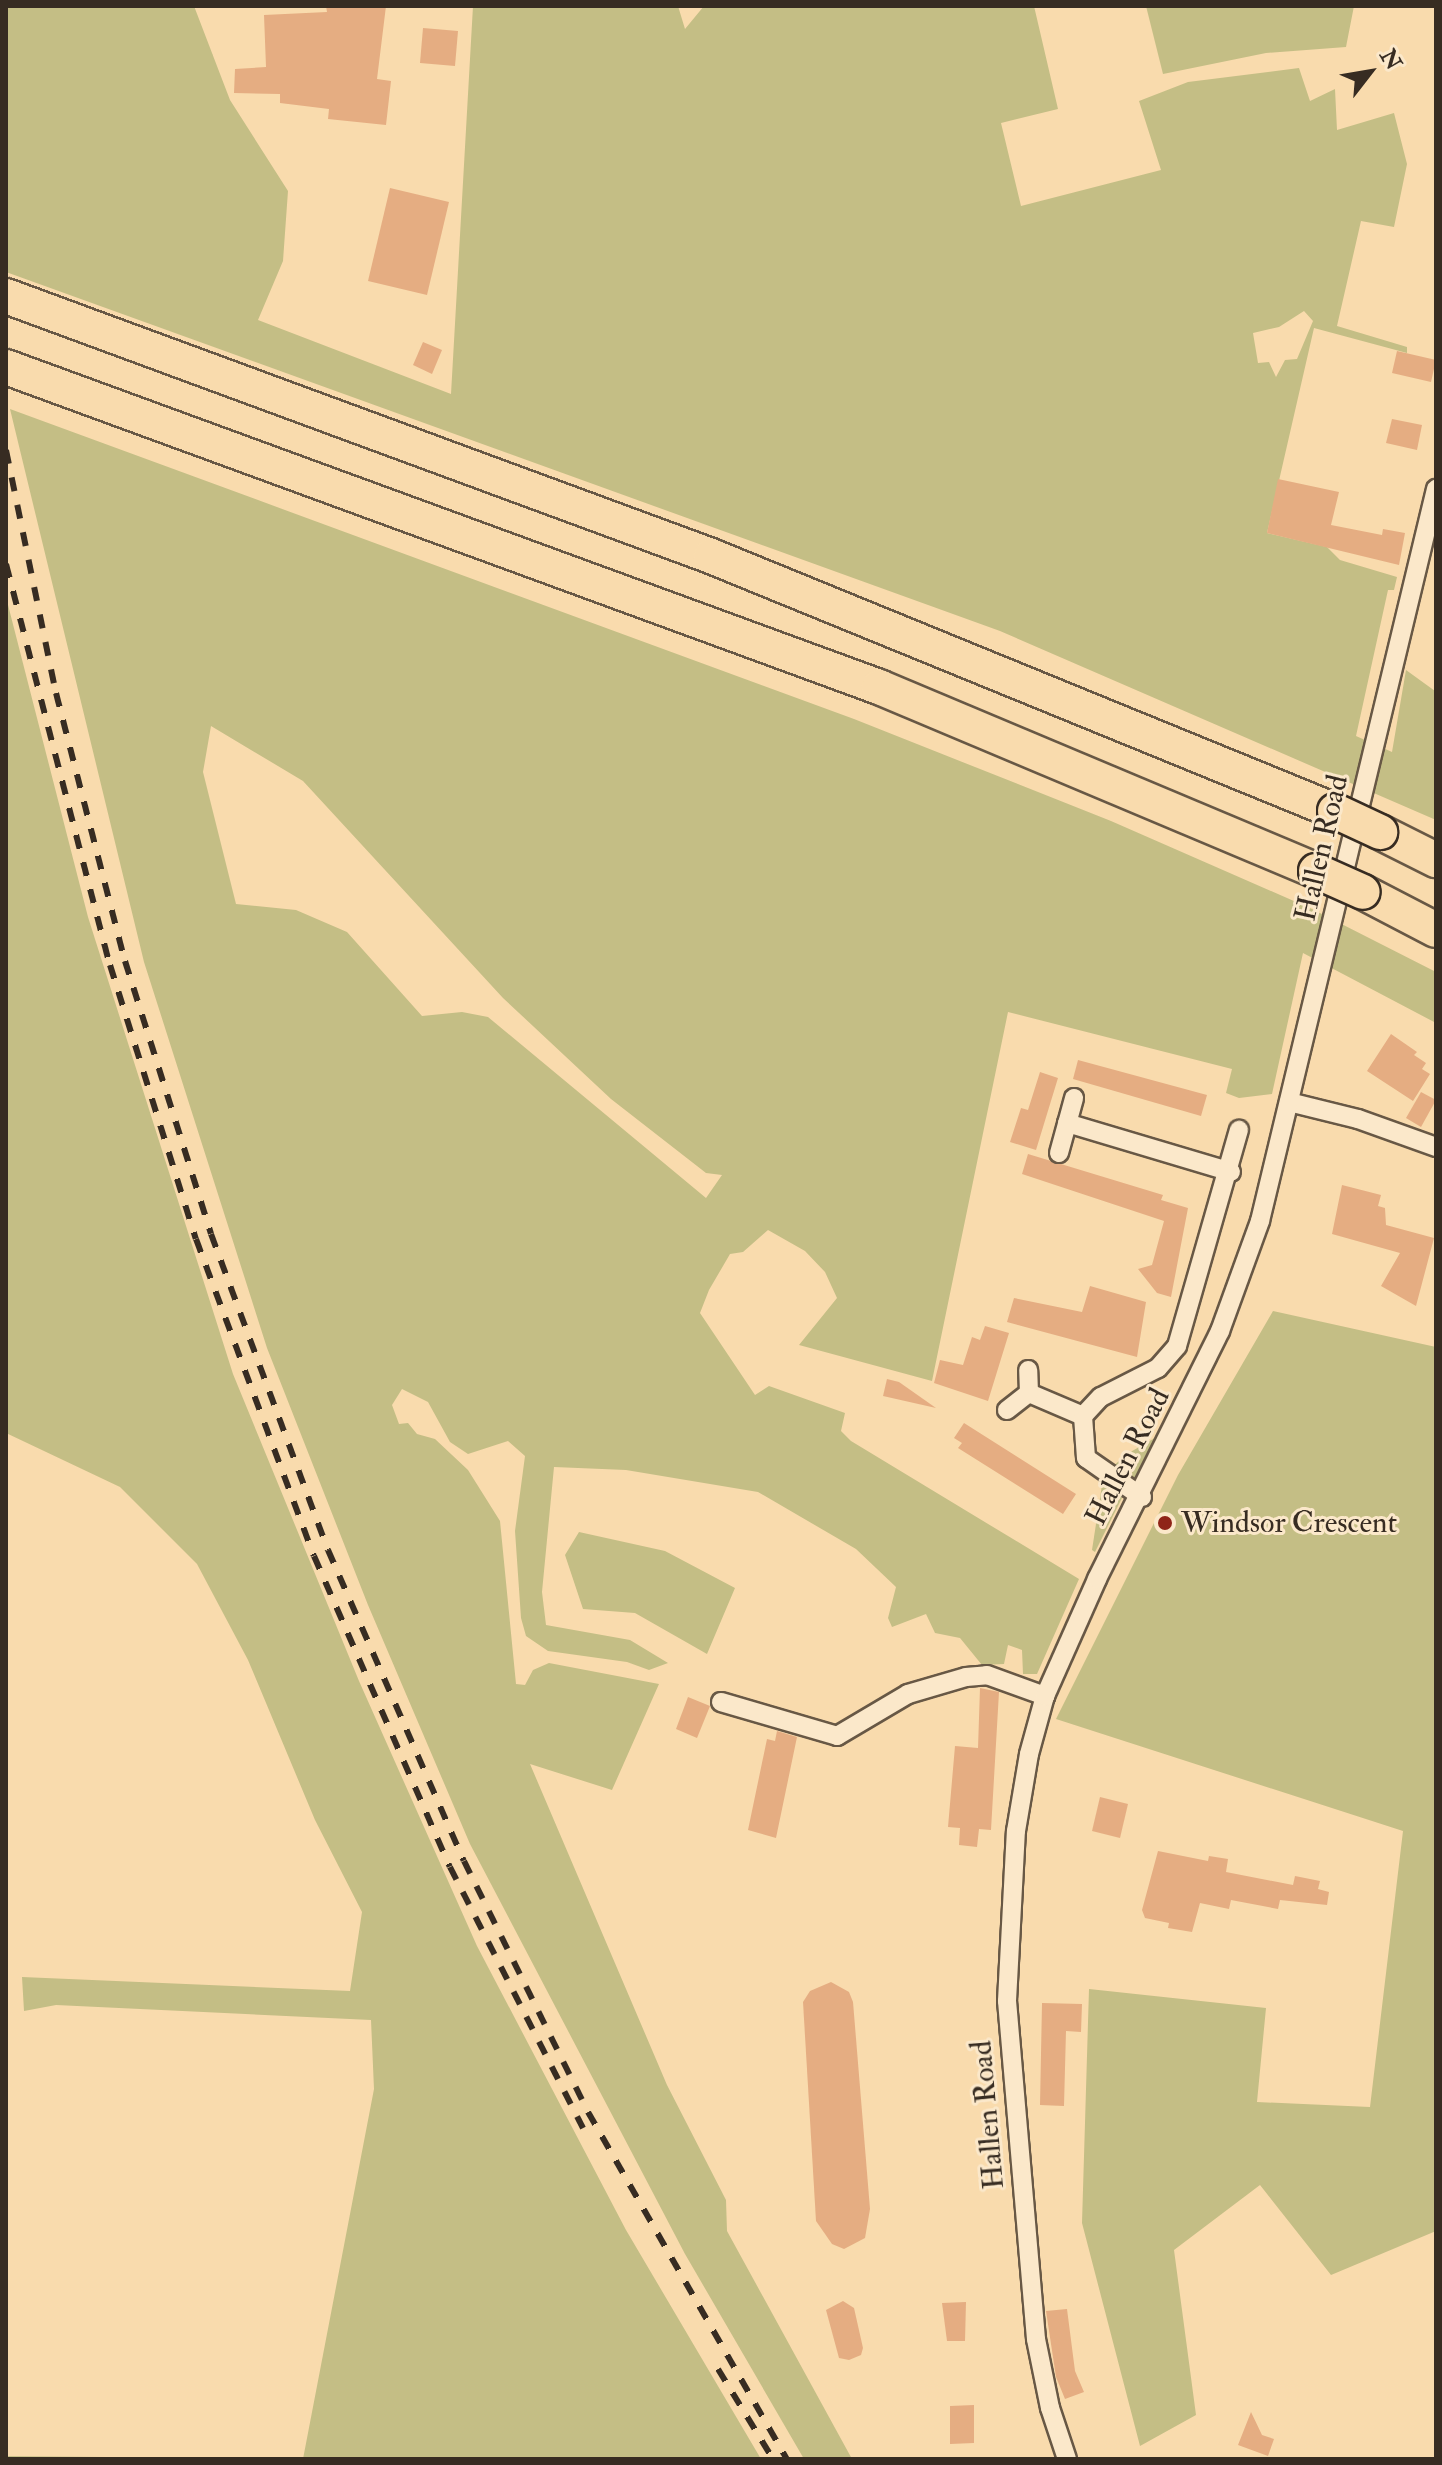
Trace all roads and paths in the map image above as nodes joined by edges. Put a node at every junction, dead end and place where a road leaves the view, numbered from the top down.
1 (6, 296) edge
2 (6, 367) edge
3 (1436, 489) edge
4 (1436, 860) edge
5 (1436, 930) edge
6 (1074, 1098) dead end
7 (1289, 1102) junction
8 (1067, 1123) junction
9 (1239, 1130) dead end
10 (1436, 1147) edge
11 (1059, 1153) dead end
12 (1231, 1172) junction
13 (1028, 1370) dead end
14 (1029, 1393) junction
15 (1007, 1410) dead end
16 (1083, 1416) junction
17 (1142, 1497) junction
18 (1045, 1696) junction
19 (721, 1702) dead end
20 (1067, 2459) edge

1 - 4 highway, bridge
2 - 5 highway, bridge
3 - 7 street, Hallen Road
6 - 8 street
7 - 10 street
7 - 17 street, Hallen Road
8 - 11 street
8 - 12 street
9 - 12 street
12 - 16 street
13 - 14 street
14 - 15 street
14 - 16 street
16 - 17 street
17 - 18 street, Hallen Road
18 - 19 street
18 - 20 street, Hallen Road

